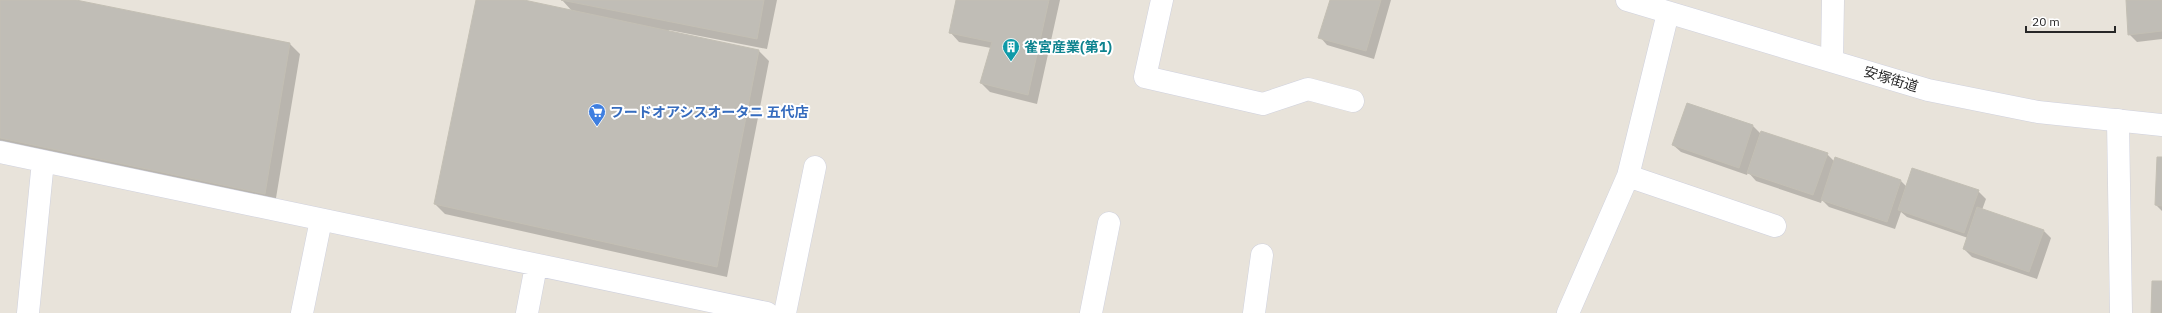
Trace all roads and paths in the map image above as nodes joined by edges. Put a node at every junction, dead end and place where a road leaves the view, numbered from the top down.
1 (1162, 0) edge
2 (1627, 0) edge
3 (1833, 0) edge
4 (1668, 13) junction
5 (1832, 60) junction
6 (1353, 101) dead end
7 (2118, 120) junction
8 (2162, 125) edge
9 (0, 152) edge
10 (42, 161) junction
11 (815, 167) dead end
12 (1628, 176) junction
13 (321, 220) junction
14 (1109, 223) dead end
15 (1775, 226) dead end
16 (1262, 255) dead end
17 (536, 266) junction
18 (743, 311) edge
19 (28, 313) edge
20 (302, 313) edge
21 (527, 313) edge
22 (767, 313) edge
23 (786, 313) edge
24 (1091, 313) edge
25 (1254, 313) edge
26 (1568, 313) edge
27 (2121, 313) edge

1 - 6 street
2 - 4 street, 安塚街道
3 - 5 street
4 - 5 street, 安塚街道
4 - 12 street
5 - 7 street, 安塚街道
7 - 8 street, 安塚街道
7 - 27 street
9 - 10 street
10 - 13 street
10 - 19 street
11 - 23 street
12 - 15 street
12 - 26 street
13 - 17 street
13 - 20 street
14 - 24 street
16 - 25 street
17 - 18 street
17 - 21 street
18 - 22 street

